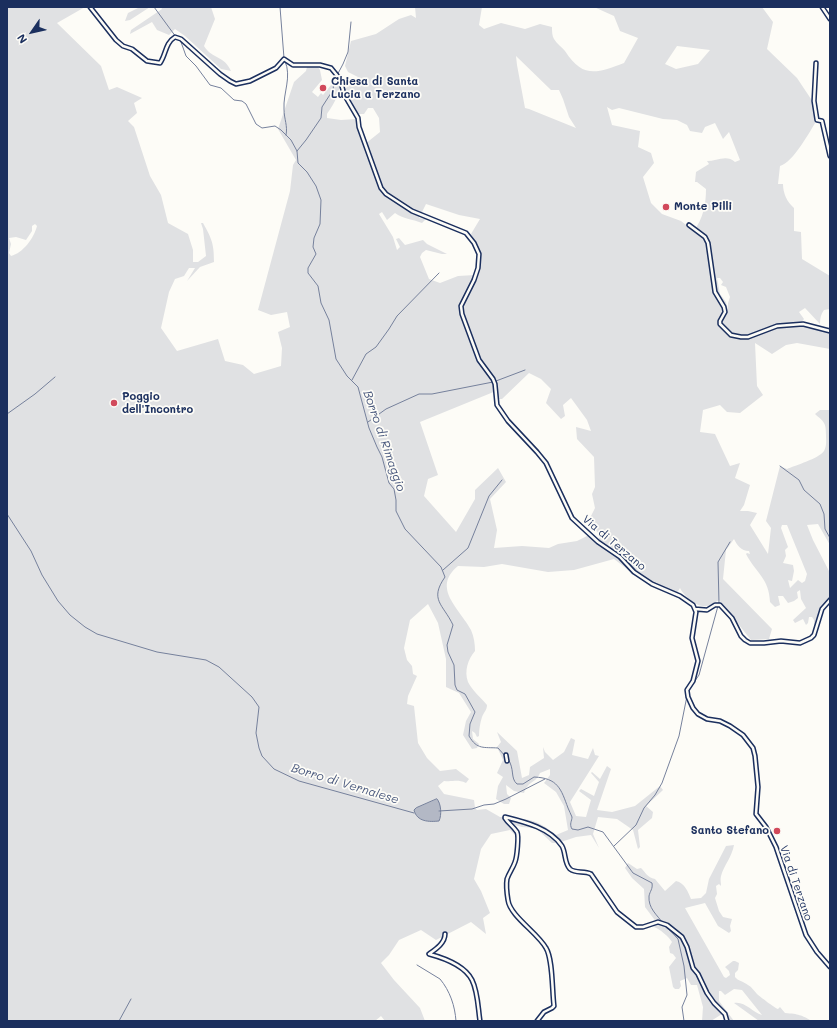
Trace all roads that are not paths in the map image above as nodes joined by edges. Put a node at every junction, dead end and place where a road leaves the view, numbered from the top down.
1 (90, 7) edge
2 (822, 7) edge
3 (830, 19) edge
4 (816, 63) dead end
5 (829, 150) edge
6 (830, 156) edge
7 (689, 225) dead end
8 (830, 331) edge
9 (830, 600) edge
10 (695, 609) junction
11 (506, 755) dead end
12 (507, 761) dead end
13 (445, 934) dead end
14 (830, 967) edge
15 (480, 1021) edge
16 (537, 1021) edge
17 (728, 1021) edge

1 - 10 street, Via di Terzano
2 - 3 street
4 - 5 street
5 - 6 street
7 - 8 street
9 - 10 street
10 - 14 street, Via di Terzano
11 - 12 street
13 - 15 street
16 - 17 street

